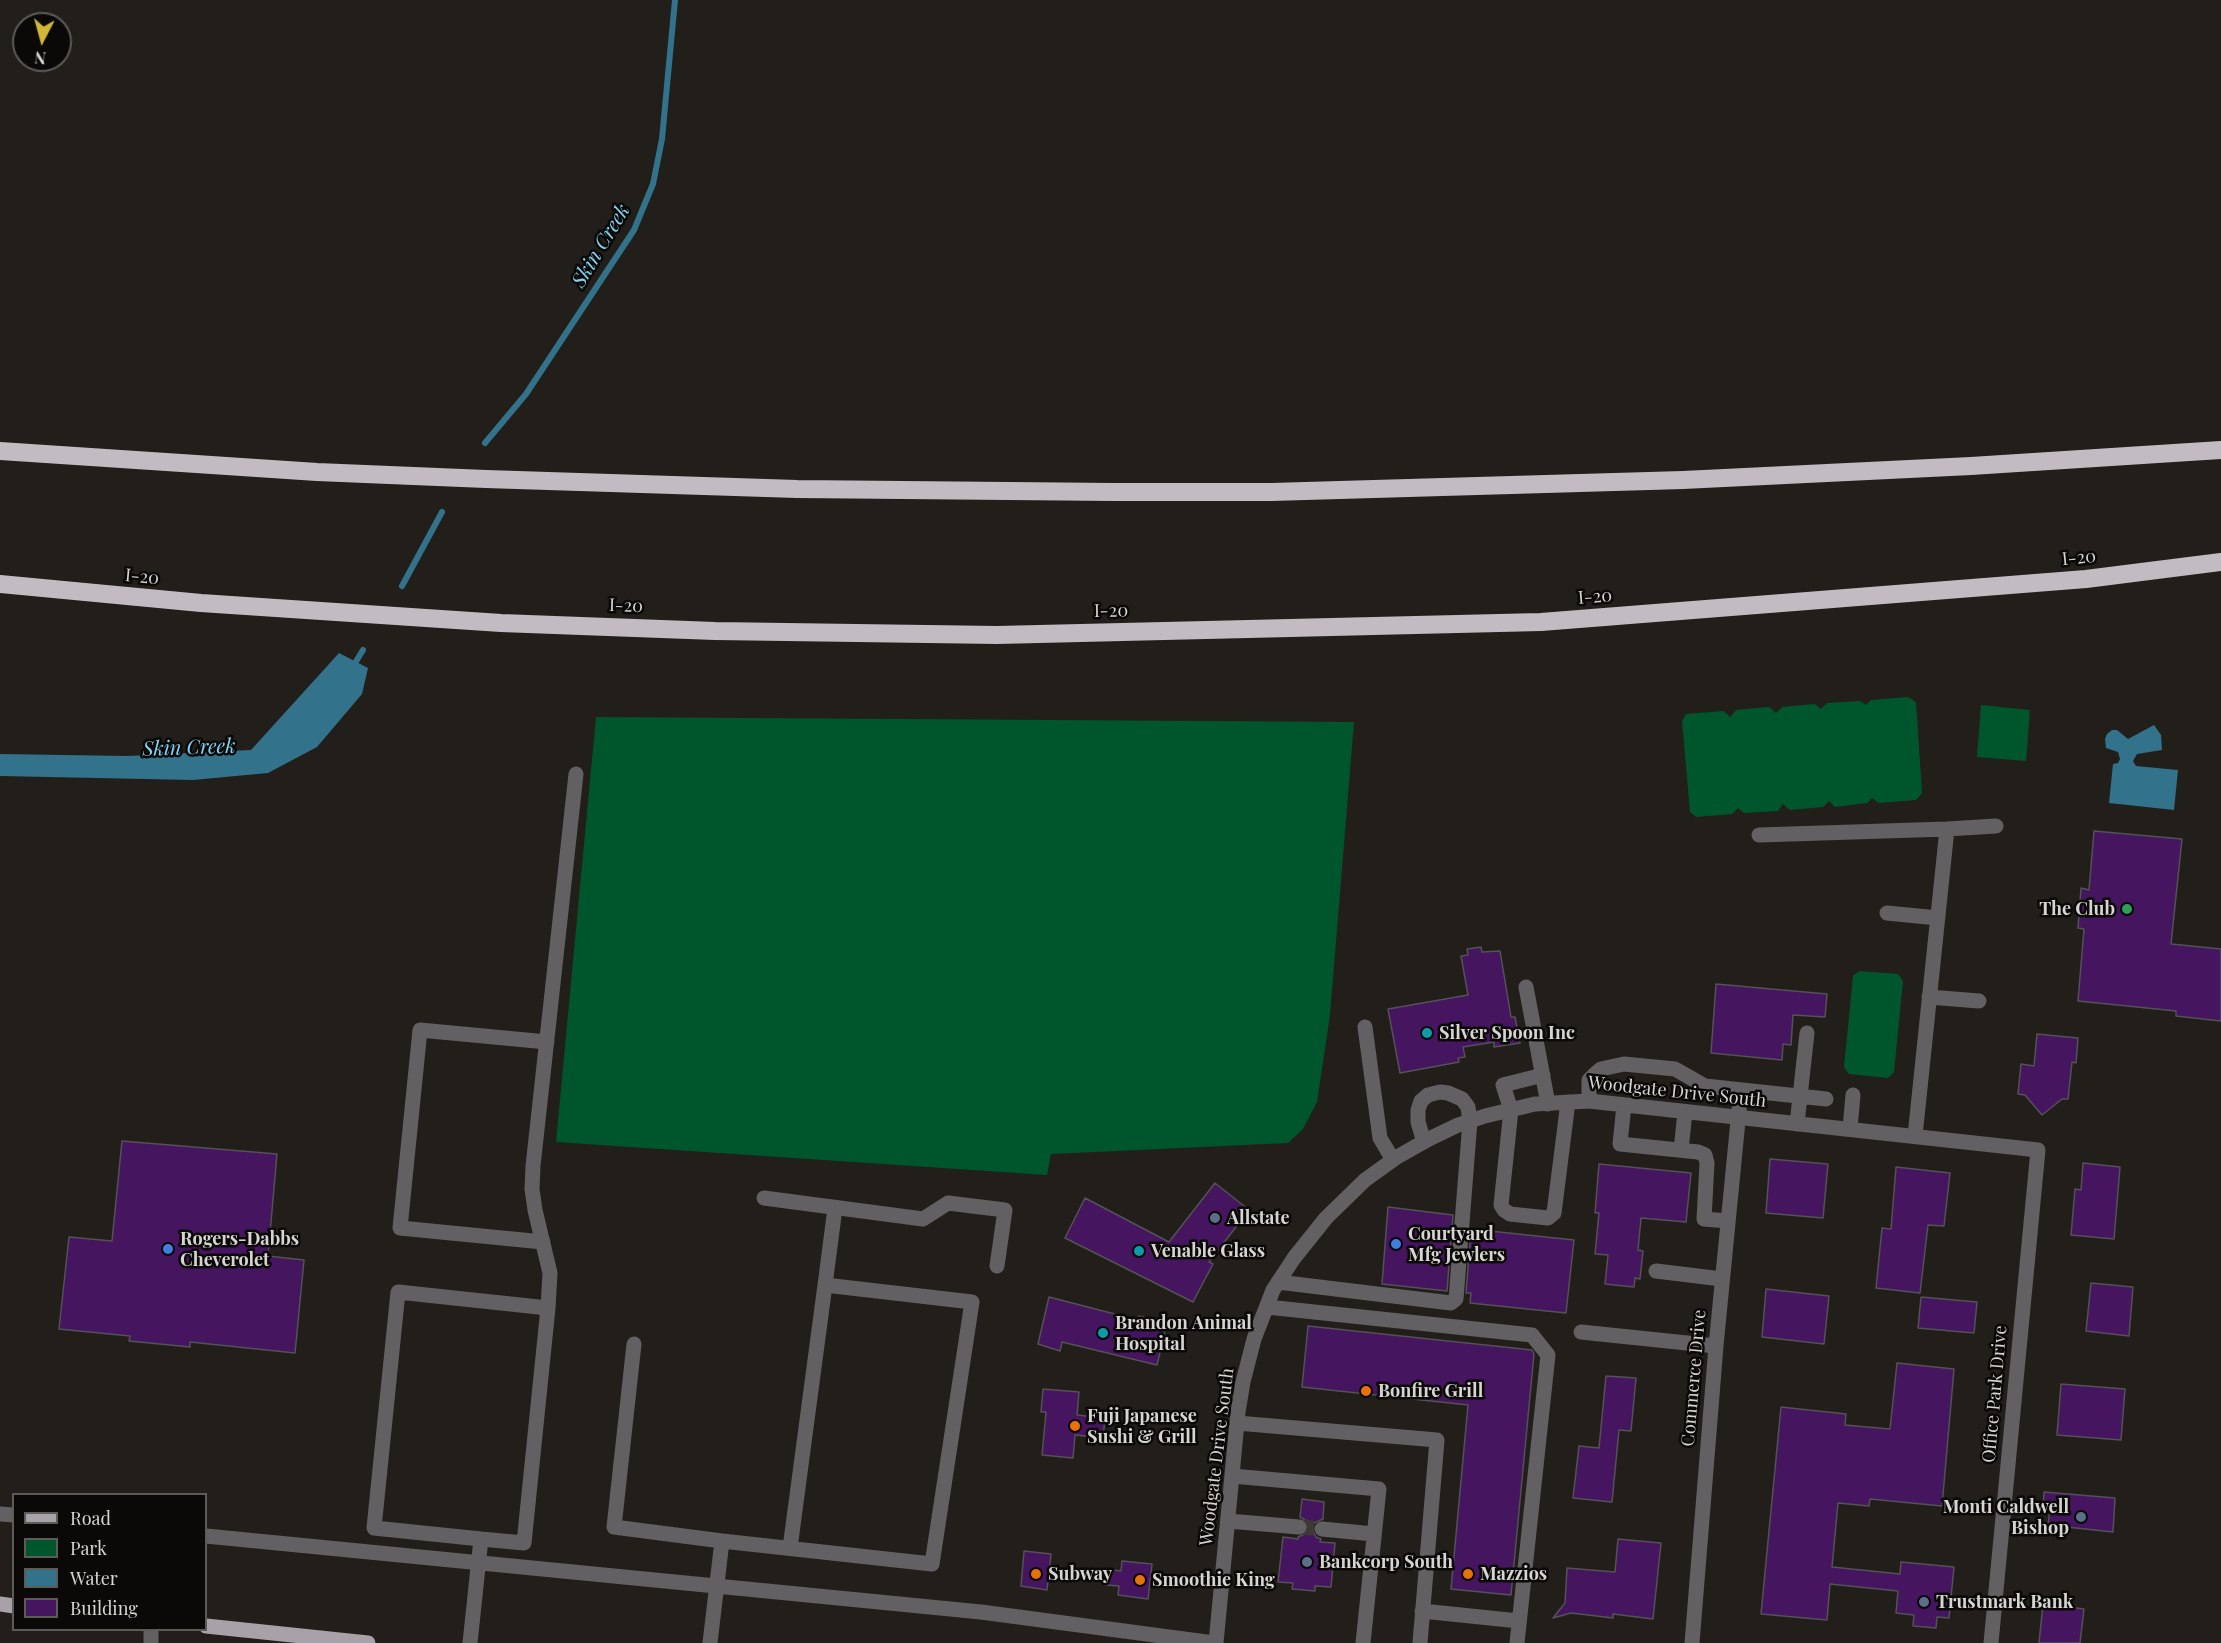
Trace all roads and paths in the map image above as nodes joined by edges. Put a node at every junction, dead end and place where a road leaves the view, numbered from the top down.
1 (2221, 450) edge
2 (0, 451) edge
3 (2221, 562) edge
4 (0, 584) edge
5 (576, 774) dead end
6 (1996, 826) dead end
7 (1947, 829) junction
8 (1759, 835) dead end
9 (1887, 913) dead end
10 (1938, 918) junction
11 (1526, 987) dead end
12 (1929, 997) junction
13 (1979, 1001) dead end
14 (1365, 1027) dead end
15 (1807, 1033) dead end
16 (547, 1042) junction
17 (1543, 1075) junction
18 (1741, 1090) junction
19 (1853, 1095) dead end
20 (1800, 1097) junction
21 (1826, 1099) dead end
22 (1589, 1101) junction
23 (1568, 1102) junction
24 (1548, 1104) junction
25 (1624, 1105) junction
26 (1510, 1110) junction
27 (1685, 1112) junction
28 (1738, 1118) junction
29 (1470, 1120) junction
30 (1797, 1124) junction
31 (1850, 1129) junction
32 (1915, 1136) junction
33 (1424, 1142) junction
34 (1681, 1150) junction
35 (2038, 1150) joint
36 (1393, 1160) junction
37 (764, 1198) dead end
38 (835, 1208) junction
39 (1728, 1221) junction
40 (543, 1242) junction
41 (997, 1266) dead end
42 (1656, 1271) dead end
43 (1722, 1279) junction
44 (1278, 1282) junction
45 (825, 1285) junction
46 (1266, 1307) junction
47 (548, 1308) junction
48 (1581, 1332) dead end
49 (634, 1344) dead end
50 (1716, 1346) junction
51 (1237, 1423) junction
52 (1232, 1476) junction
53 (1228, 1521) junction
54 (1299, 1527) tunnel mouth
55 (1322, 1529) tunnel mouth
56 (1374, 1533) junction
57 (207, 1536) edge
58 (481, 1539) junction
59 (722, 1541) junction
60 (790, 1548) junction
61 (479, 1564) junction
62 (717, 1587) junction
63 (1422, 1611) junction
64 (1519, 1621) junction
65 (207, 1626) edge
66 (368, 1643) edge
67 (470, 1643) edge
68 (710, 1643) edge
69 (1215, 1643) edge
70 (1363, 1643) edge
71 (1420, 1643) edge
72 (1517, 1643) edge
73 (1692, 1643) edge
74 (1991, 1643) edge

1 - 2 highway
3 - 4 highway, I-20
5 - 16 street
6 - 7 street
7 - 8 street
7 - 10 street
9 - 10 street
10 - 12 street
11 - 17 street
12 - 13 street
12 - 32 street
14 - 36 street
15 - 20 street
16 - 40 street
16 - 40 street
17 - 24 street
17 - 26 street
18 - 20 street
18 - 22 street
18 - 28 street, Commerce Drive
19 - 31 street
20 - 21 street
20 - 30 street
22 - 23 street, Woodgate Drive South
22 - 25 street, Woodgate Drive South
23 - 24 street, Woodgate Drive South
23 - 26 street
24 - 26 street, Woodgate Drive South
25 - 27 street, Woodgate Drive South
25 - 34 street
26 - 29 street, Woodgate Drive South
27 - 28 street, Woodgate Drive South
27 - 34 street
28 - 30 street, Woodgate Drive South
28 - 39 street, Commerce Drive
29 - 33 street, Woodgate Drive South
29 - 33 street
29 - 44 street
30 - 31 street, Woodgate Drive South
31 - 32 street, Woodgate Drive South
32 - 35 street, Woodgate Drive South
33 - 36 street, Woodgate Drive South
34 - 39 street
35 - 74 street, Office Park Drive
36 - 44 street, Woodgate Drive South
37 - 38 street
38 - 41 street
38 - 45 street
39 - 43 street, Commerce Drive
40 - 47 street
42 - 43 street
43 - 50 street, Commerce Drive
44 - 46 street, Woodgate Drive South
45 - 60 street
45 - 60 street
46 - 51 street, Woodgate Drive South
46 - 64 street
47 - 58 street
47 - 58 street
48 - 50 street
49 - 59 street
50 - 73 street, Commerce Drive
51 - 52 street, Woodgate Drive South
51 - 63 street
52 - 53 street, Woodgate Drive South
52 - 56 street
53 - 54 street
53 - 69 street, Woodgate Drive South
55 - 56 street
56 - 70 street
57 - 61 street
58 - 61 street
59 - 60 street
59 - 62 street
61 - 62 street
61 - 67 street
62 - 68 street
62 - 69 street
63 - 64 street
63 - 71 street
64 - 72 street
65 - 66 main road

